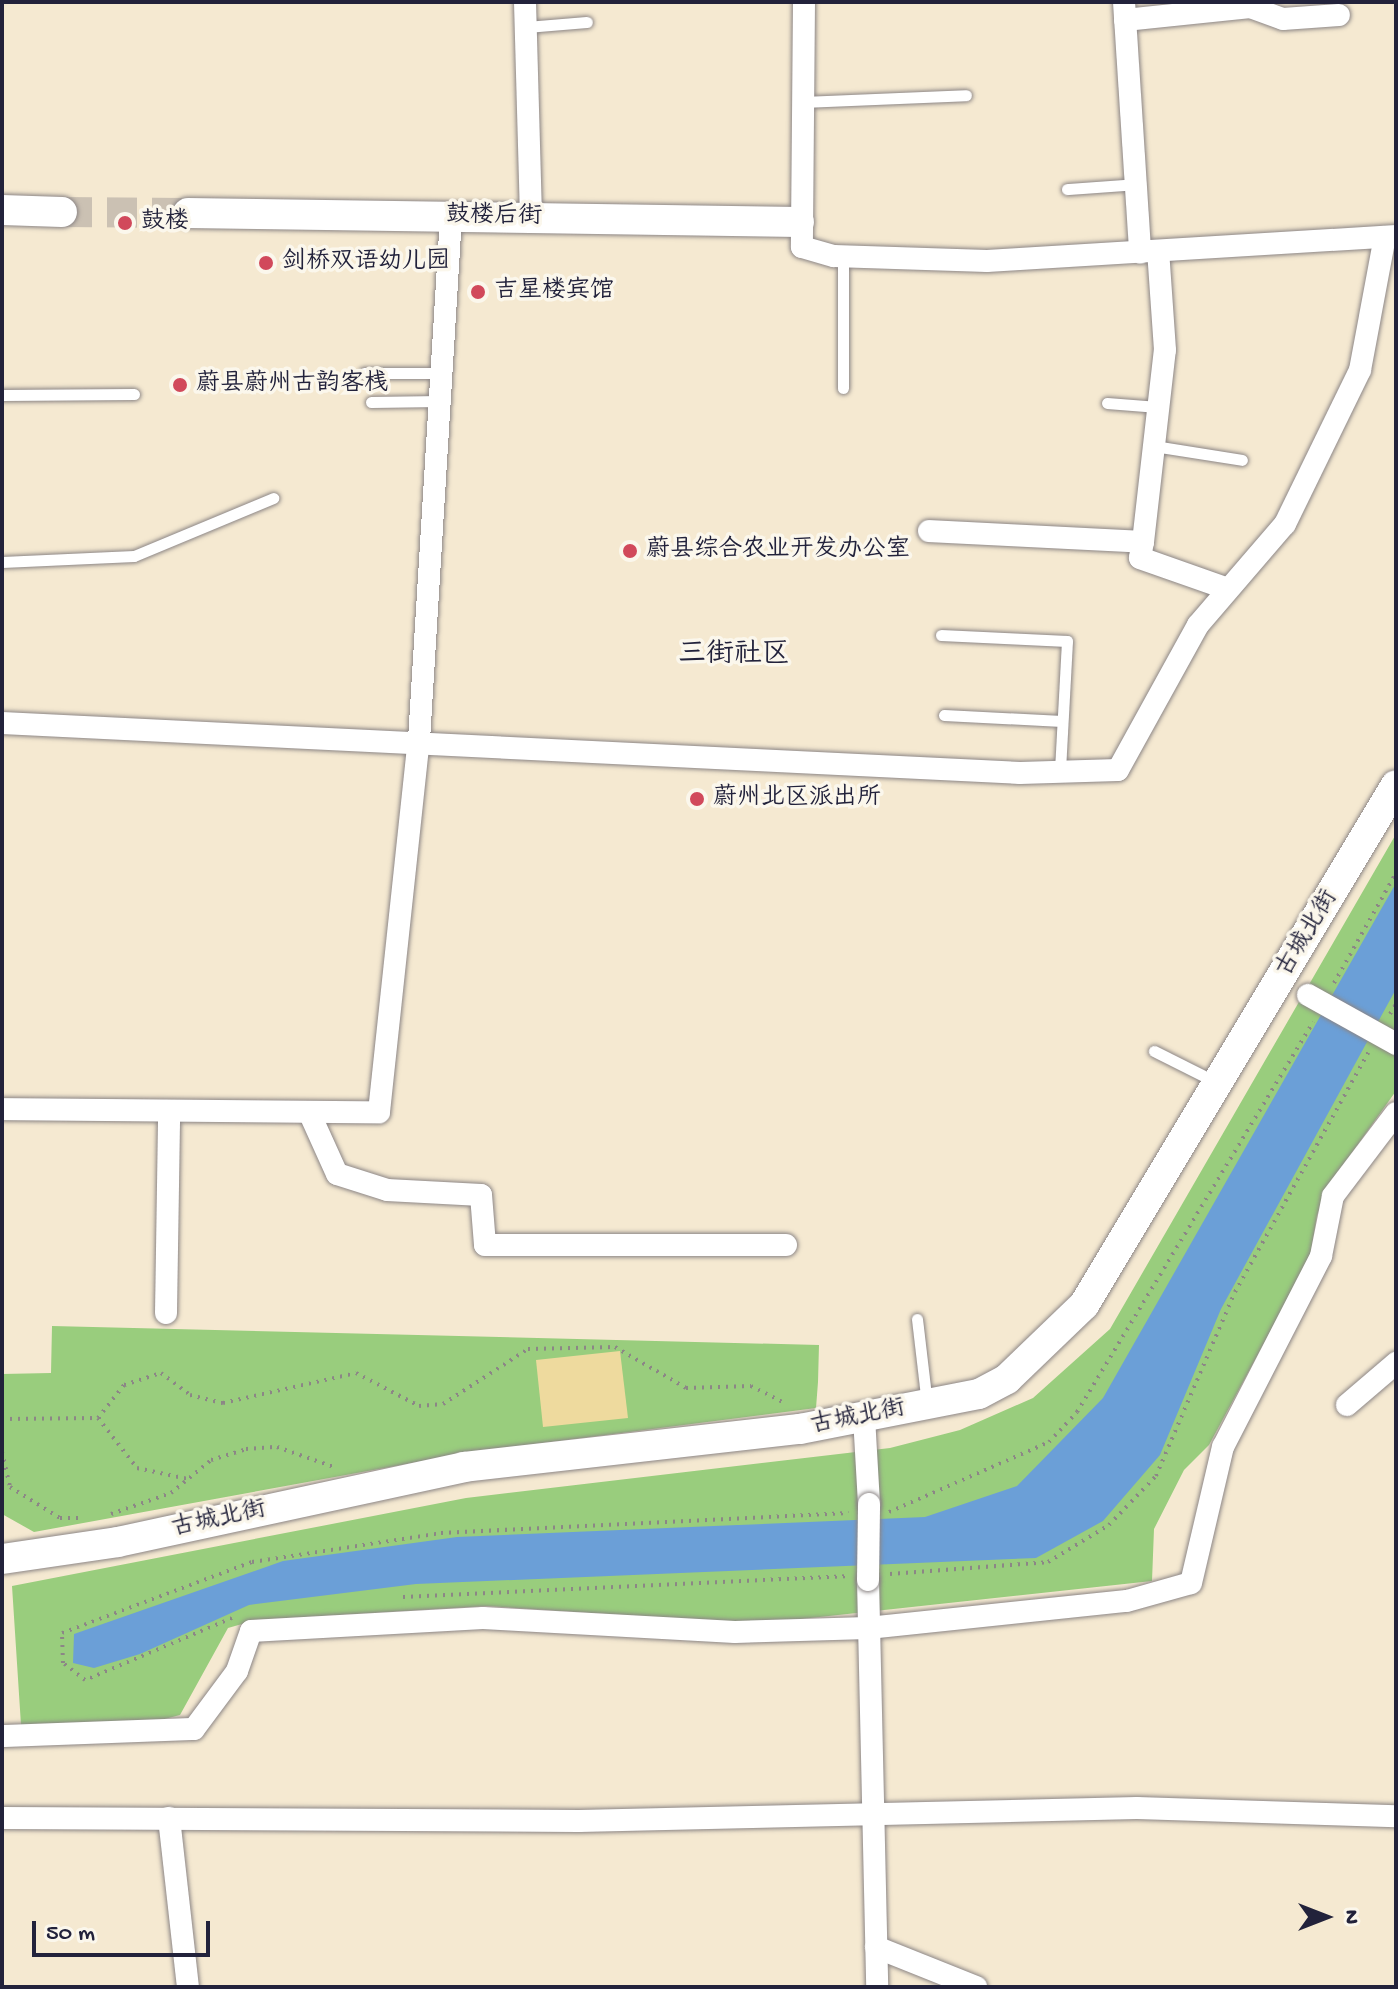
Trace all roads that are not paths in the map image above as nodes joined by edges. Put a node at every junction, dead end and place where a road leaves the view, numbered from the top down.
1 (525, 2) edge
2 (804, 2) edge
3 (1125, 11) edge
4 (1339, 15) dead end
5 (587, 22) dead end
6 (526, 27) junction
7 (966, 95) dead end
8 (802, 102) junction
9 (1136, 184) junction
10 (1067, 189) dead end
11 (2, 210) edge
12 (62, 212) tunnel mouth
13 (188, 213) tunnel mouth
14 (451, 217) junction
15 (531, 218) junction
16 (799, 222) junction
17 (1390, 237) edge
18 (1149, 251) junction
19 (843, 256) junction
20 (364, 373) dead end
21 (441, 373) junction
22 (843, 388) dead end
23 (134, 394) dead end
24 (2, 395) edge
25 (440, 401) junction
26 (371, 402) dead end
27 (1107, 403) dead end
28 (1158, 407) junction
29 (1154, 446) junction
30 (1242, 460) dead end
31 (273, 498) dead end
32 (929, 531) dead end
33 (1143, 542) junction
34 (2, 562) edge
35 (1225, 588) junction
36 (941, 635) dead end
37 (944, 715) dead end
38 (1062, 721) junction
39 (2, 723) edge
40 (419, 740) junction
41 (1060, 772) junction
42 (1396, 785) edge
43 (1281, 981) junction
44 (1384, 1039) edge
45 (1154, 1051) dead end
46 (1219, 1083) junction
47 (2, 1109) edge
48 (169, 1111) junction
49 (309, 1112) junction
50 (1396, 1113) edge
51 (786, 1245) dead end
52 (166, 1313) dead end
53 (917, 1319) dead end
54 (1396, 1363) edge
55 (927, 1404) junction
56 (1347, 1405) dead end
57 (864, 1417) junction
58 (2, 1559) edge
59 (868, 1620) junction
60 (2, 1736) edge
61 (877, 1814) junction
62 (1396, 1816) edge
63 (2, 1818) edge
64 (169, 1818) junction
65 (876, 1947) junction
66 (188, 1987) edge
67 (877, 1987) edge
68 (976, 1987) edge

1 - 6 street
2 - 8 street
3 - 4 street
3 - 9 street
5 - 6 lane
6 - 15 street
7 - 8 lane
8 - 16 street
9 - 10 lane
9 - 18 street
11 - 12 main road
13 - 14 main road, 鼓楼后街
14 - 15 main road, 鼓楼后街
14 - 21 street
15 - 16 main road, 鼓楼后街
16 - 19 street
17 - 18 street
17 - 35 street
18 - 19 street
18 - 28 street
19 - 22 lane
20 - 21 lane
21 - 25 street
23 - 24 lane
25 - 26 lane
25 - 40 street
27 - 28 lane
28 - 29 street
29 - 30 lane
29 - 33 street
31 - 34 lane
32 - 33 street
33 - 35 street
35 - 41 street
36 - 38 lane
37 - 38 lane
38 - 41 lane
39 - 40 street
40 - 41 street
40 - 49 street
42 - 43 main road, 古城北街
43 - 44 street, bridge
43 - 46 main road, 古城北街
45 - 46 lane
46 - 55 main road, 古城北街
47 - 48 street
48 - 49 street
48 - 52 street
49 - 51 street
50 - 59 street
53 - 55 lane
54 - 56 street
55 - 57 main road, 古城北街
57 - 58 main road, 古城北街
57 - 59 street, bridge
59 - 60 street
59 - 61 street
61 - 62 street
61 - 64 street
61 - 65 street
63 - 64 street
64 - 66 street
65 - 67 street
65 - 68 street

